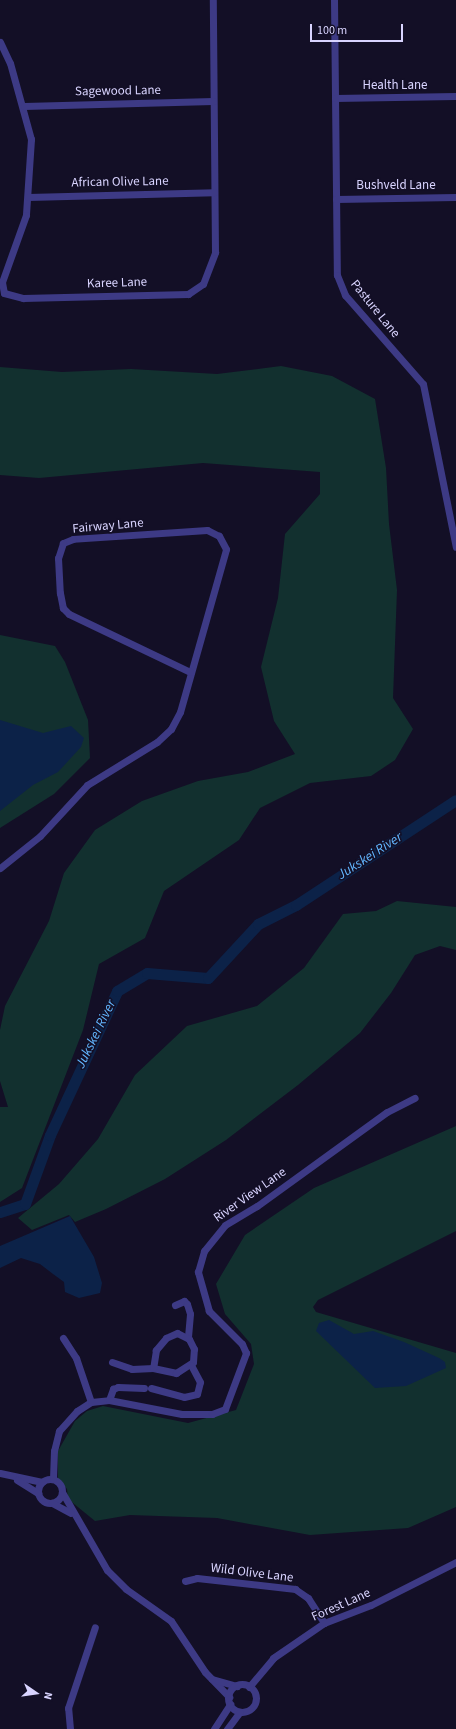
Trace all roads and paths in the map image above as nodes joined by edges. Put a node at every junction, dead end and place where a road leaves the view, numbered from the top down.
1 (213, 0) edge
2 (334, 0) edge
3 (0, 42) edge
4 (456, 96) edge
5 (335, 98) junction
6 (212, 101) junction
7 (24, 106) junction
8 (214, 192) junction
9 (28, 196) junction
10 (456, 197) edge
11 (336, 199) junction
12 (456, 547) edge
13 (190, 672) junction
14 (0, 868) edge
15 (415, 1098) dead end
16 (176, 1305) dead end
17 (188, 1337) junction
18 (63, 1338) dead end
19 (112, 1362) dead end
20 (191, 1365) junction
21 (153, 1368) junction
22 (109, 1400) junction
23 (92, 1402) junction
24 (0, 1473) edge
25 (14, 1477) junction
26 (53, 1479) junction
27 (42, 1482) junction
28 (62, 1492) junction
29 (38, 1493) junction
30 (52, 1503) junction
31 (73, 1515) junction
32 (456, 1562) edge
33 (185, 1581) dead end
34 (324, 1623) junction
35 (95, 1627) dead end
36 (212, 1679) junction
37 (237, 1686) junction
38 (249, 1686) junction
39 (229, 1700) junction
40 (240, 1712) junction
41 (70, 1729) edge
42 (214, 1729) edge
43 (227, 1729) edge

1 - 6 street, Karee Lane
2 - 5 street, Pasture Lane
3 - 7 street, Karee Lane
4 - 5 street, Health Lane
5 - 11 street, Pasture Lane
6 - 7 street, Sagewood Lane
6 - 8 street, Karee Lane
7 - 9 street, Karee Lane
8 - 9 street, African Olive Lane
8 - 9 street, Karee Lane
10 - 11 street, Bushveld Lane
11 - 12 street, Pasture Lane
13 - 13 street, Fairway Lane
13 - 14 street, Fairway Lane
15 - 22 street, River View Lane
16 - 17 street
17 - 20 street
17 - 21 street
18 - 23 street
19 - 21 street
20 - 21 street
20 - 22 street
22 - 23 street, River View Lane
23 - 26 street
24 - 25 street
25 - 27 street
25 - 29 street
26 - 27 street
26 - 28 street
27 - 29 street
28 - 30 street
28 - 31 street
29 - 30 street
30 - 31 street
31 - 36 street
32 - 34 street, Forest Lane
33 - 34 street, Wild Olive Lane
34 - 38 street, Forest Lane
35 - 41 street
36 - 37 street
36 - 39 street
37 - 38 street
37 - 39 street
38 - 40 street
39 - 40 street
39 - 42 street
40 - 43 street

